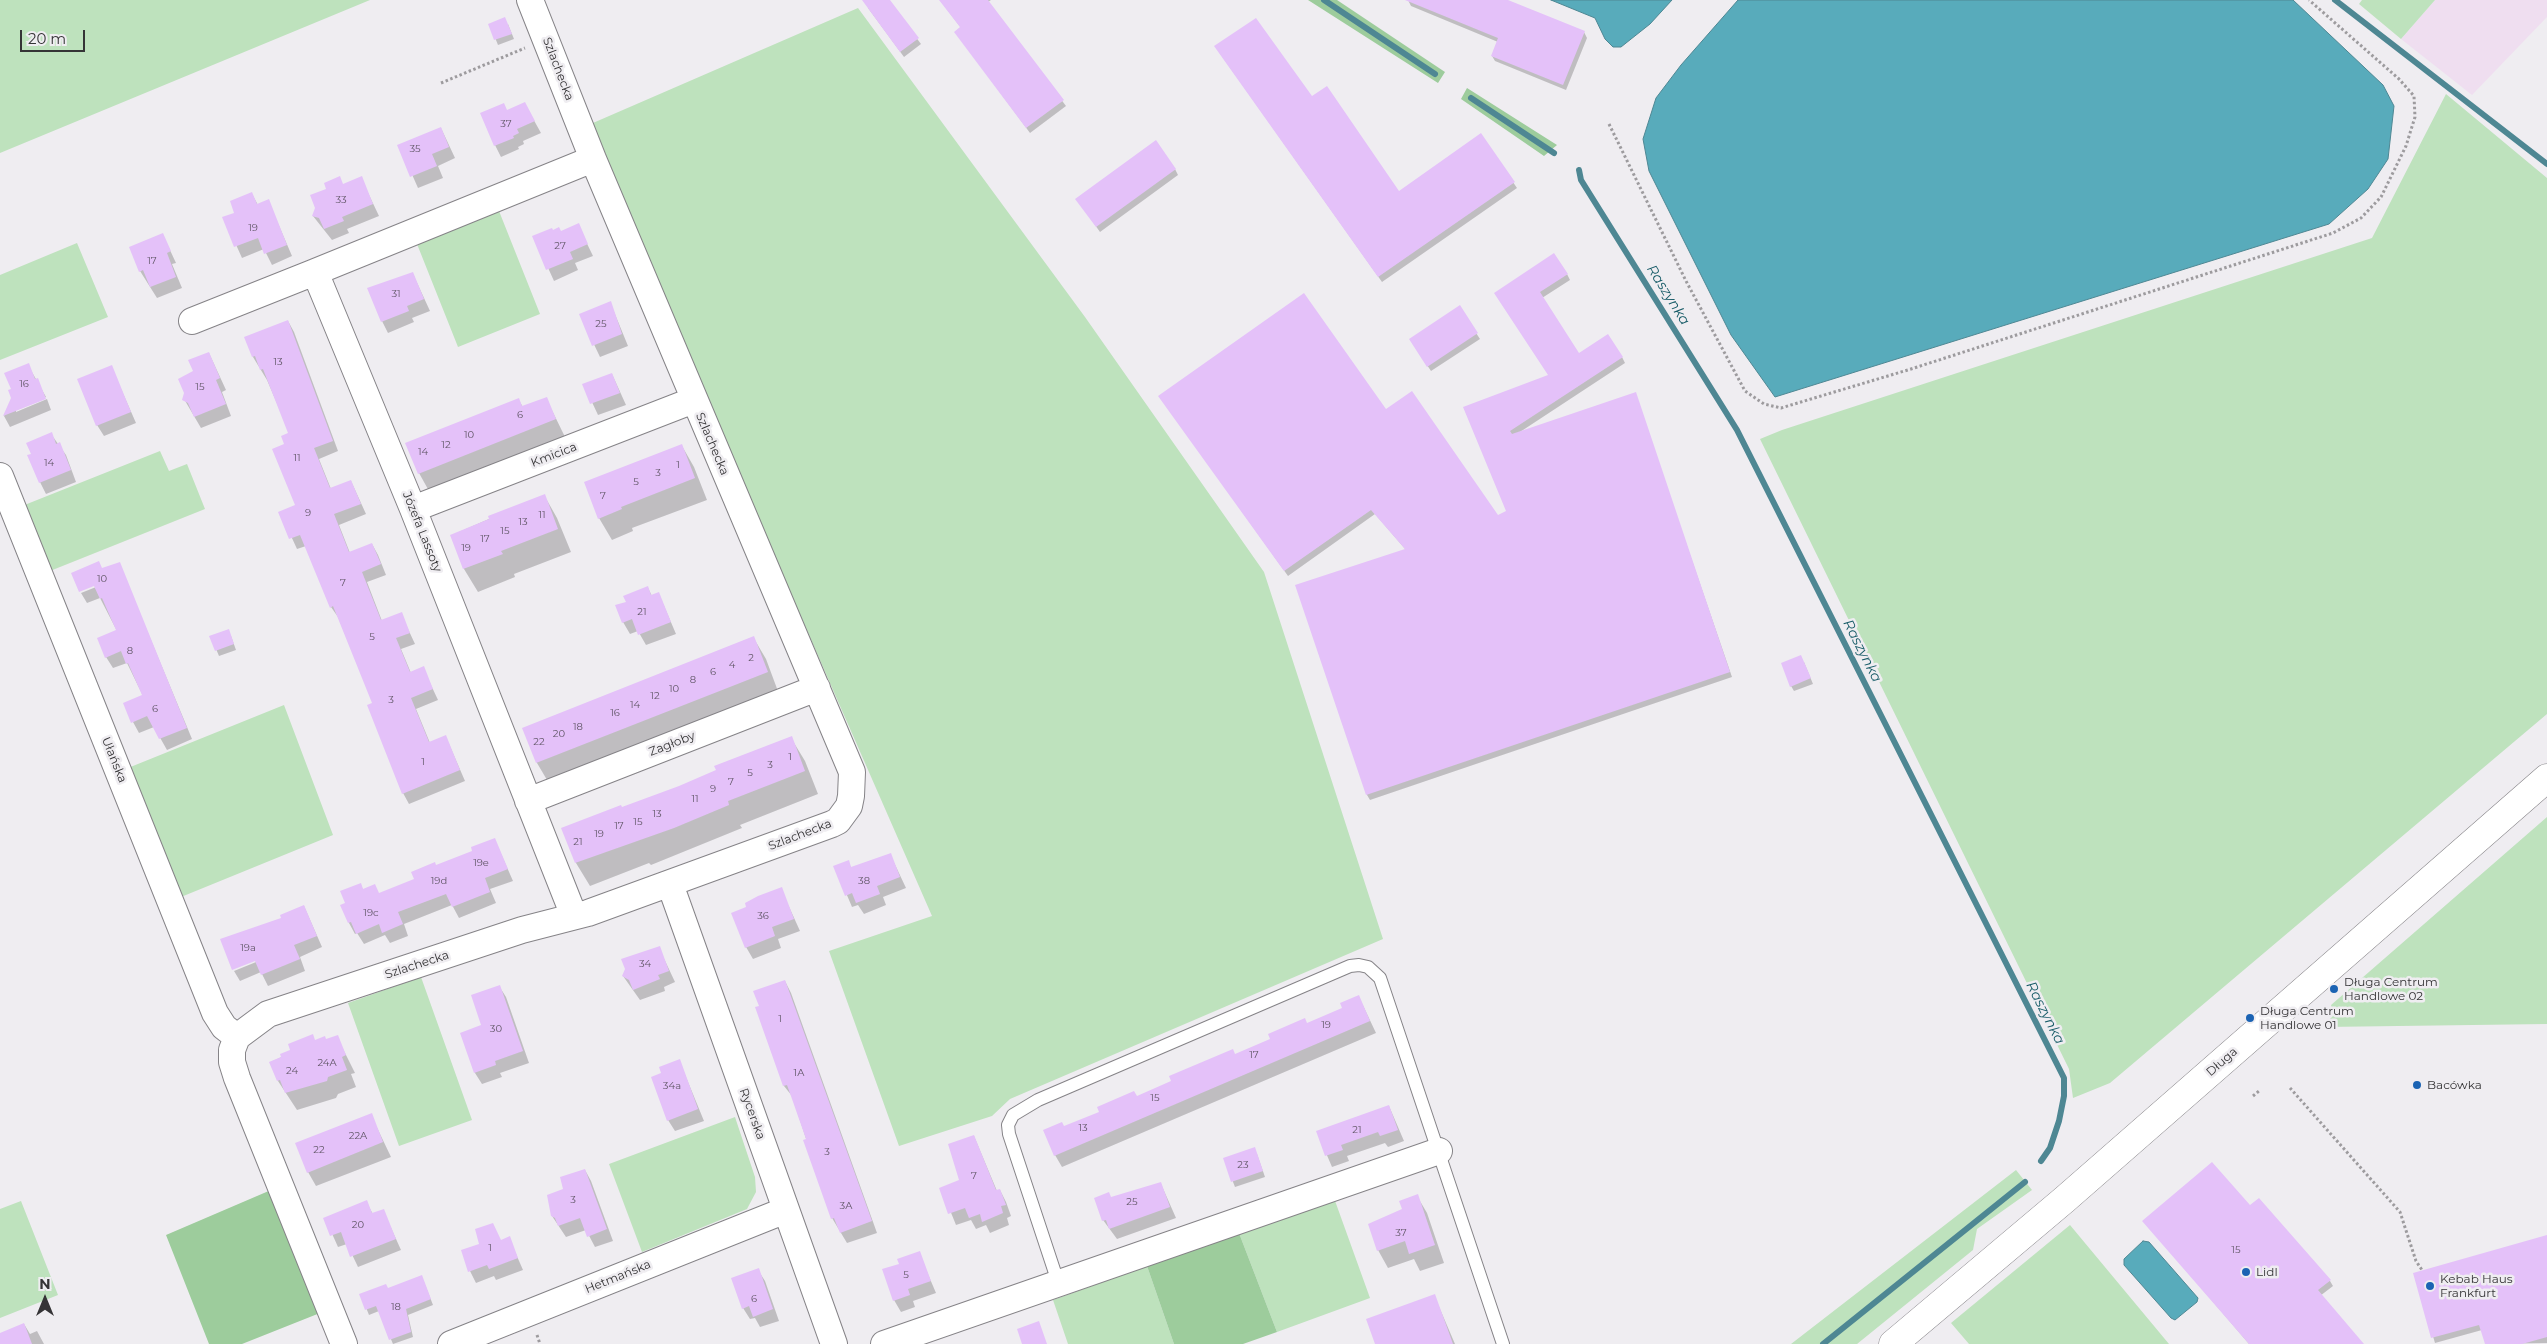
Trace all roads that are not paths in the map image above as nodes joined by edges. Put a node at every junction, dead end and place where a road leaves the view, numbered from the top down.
1 (530, 0) edge
2 (593, 159) junction
3 (315, 272) junction
4 (192, 322) dead end
5 (694, 400) junction
6 (0, 476) edge
7 (413, 509) junction
8 (817, 688) junction
9 (2547, 778) edge
10 (528, 800) junction
11 (670, 884) junction
12 (574, 916) junction
13 (237, 1037) junction
14 (1439, 1151) junction
15 (786, 1210) junction
16 (1058, 1282) junction
17 (344, 1344) edge
18 (451, 1344) edge
19 (834, 1344) edge
20 (884, 1344) edge
21 (1504, 1344) edge
22 (1893, 1344) edge

1 - 2 street, Szlachecka
2 - 3 street
2 - 5 street, Szlachecka
3 - 4 street
3 - 7 street, Józefa Lassoty
5 - 7 street, Kmicica
5 - 8 street, Szlachecka
6 - 13 street, Ułańska
7 - 10 street, Józefa Lassoty
8 - 10 street, Zagłoby
8 - 11 street, Szlachecka
9 - 22 street, Długa
10 - 12 street, Józefa Lassoty
11 - 12 street, Szlachecka
11 - 15 street, Rycerska
12 - 13 street, Szlachecka
13 - 17 street
14 - 16 street
14 - 16 lane
14 - 21 lane
15 - 18 street, Hetmańska
15 - 19 street, Rycerska
16 - 20 street

